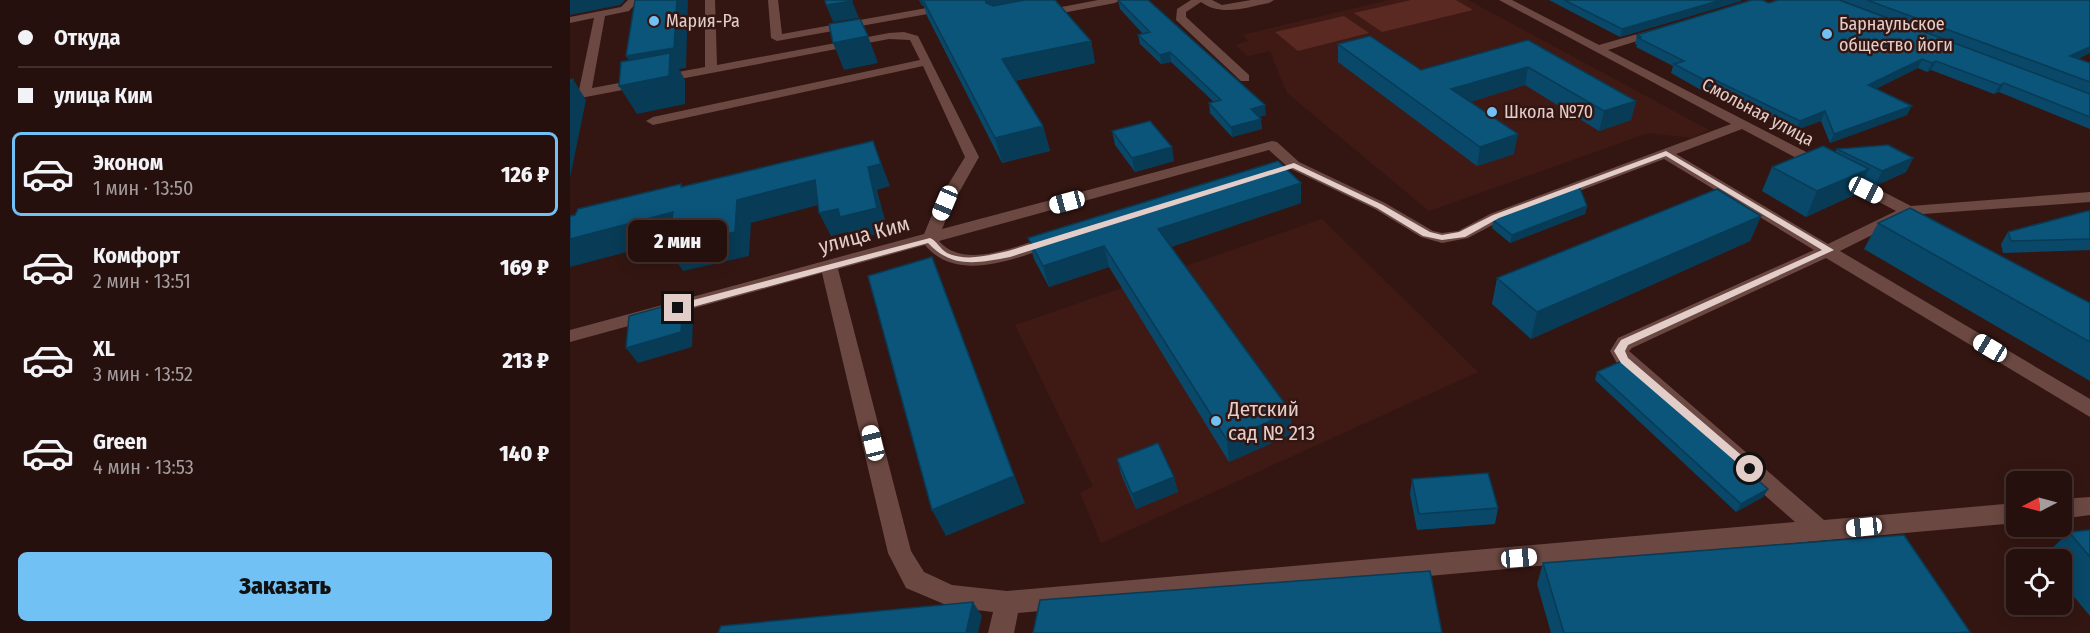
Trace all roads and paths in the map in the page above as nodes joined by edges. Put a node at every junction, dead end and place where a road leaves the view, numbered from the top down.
1 (634, 0) edge
2 (710, 0) edge
3 (773, 0) edge
4 (989, 0) edge
5 (1115, 0) edge
6 (1198, 0) edge
7 (1205, 0) edge
8 (1269, 0) edge
9 (1504, 0) edge
10 (600, 15) junction
11 (1033, 15) edge
12 (570, 20) edge
13 (854, 25) junction
14 (1675, 26) edge
15 (777, 39) junction
16 (859, 42) junction
17 (1598, 49) junction
18 (780, 57) junction
19 (927, 62) junction
20 (711, 70) junction
21 (1245, 78) dead end
22 (585, 93) junction
23 (570, 96) edge
24 (653, 121) dead end
25 (1741, 125) junction
26 (1666, 154) junction
27 (1294, 165) junction
28 (1271, 172) edge
29 (2090, 197) edge
30 (1908, 211) junction
31 (1928, 222) edge
32 (1067, 236) edge
33 (930, 240) junction
34 (1829, 250) junction
35 (829, 267) junction
36 (570, 336) edge
37 (2090, 409) edge
38 (2090, 506) edge
39 (2072, 508) edge
40 (2006, 514) edge
41 (1821, 531) junction
42 (1007, 602) junction
43 (1001, 633) edge

1 - 10 street
2 - 20 street
3 - 15 street
4 - 13 street
5 - 11 street
6 - 21 street
7 - 8 street
9 - 17 street, Смольная улица
10 - 12 street
10 - 22 street
13 - 15 street
13 - 16 street
14 - 17 street
15 - 18 street
16 - 18 street
16 - 19 street
17 - 25 street, Смольная улица
18 - 20 street
19 - 24 street
19 - 33 street
20 - 22 street
22 - 23 street
25 - 26 street
25 - 30 street, Смольная улица
26 - 27 street
26 - 34 street
27 - 28 street
27 - 33 street, улица Ким
29 - 30 street
30 - 31 street, Смольная улица
30 - 34 street
32 - 33 street
33 - 35 street, улица Ким
34 - 37 street
34 - 41 street
35 - 36 street, улица Ким
35 - 42 street
38 - 39 street
40 - 41 street
41 - 42 street
42 - 43 street

